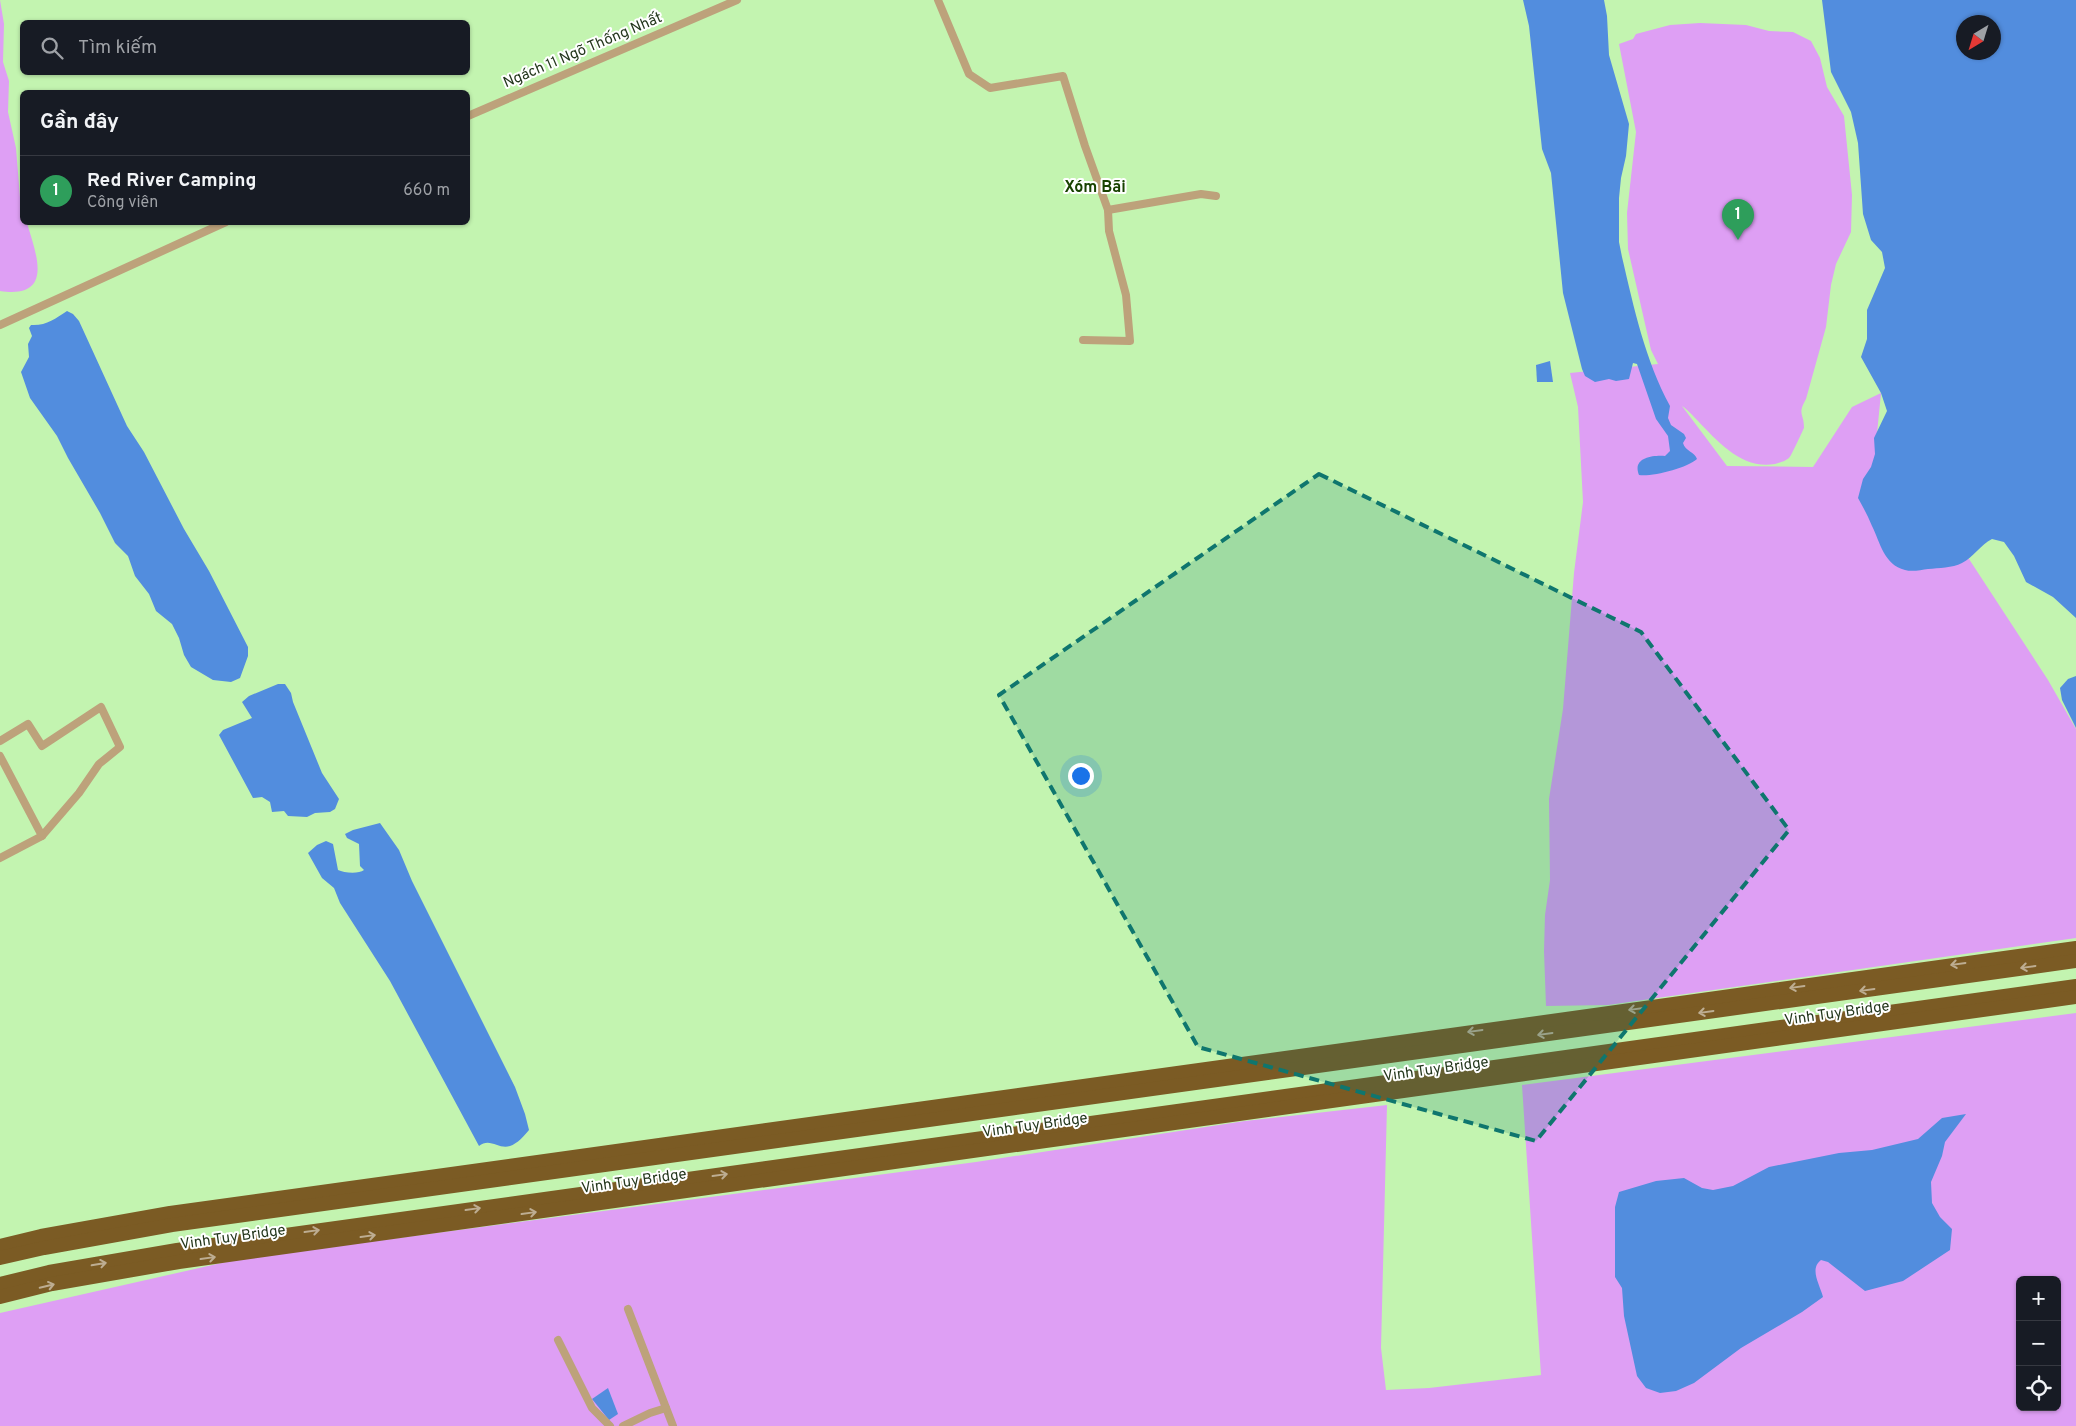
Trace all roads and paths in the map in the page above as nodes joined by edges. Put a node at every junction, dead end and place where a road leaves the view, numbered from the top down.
1 (737, 0) edge
2 (938, 0) edge
3 (470, 115) edge
4 (1216, 196) dead end
5 (1108, 210) junction
6 (220, 225) edge
7 (0, 325) edge
8 (1083, 340) dead end
9 (0, 741) edge
10 (0, 756) edge
11 (42, 836) junction
12 (0, 858) edge
13 (2076, 948) edge
14 (2076, 960) edge
15 (2076, 986) edge
16 (2076, 996) edge
17 (0, 1246) edge
18 (0, 1258) edge
19 (0, 1284) edge
20 (0, 1297) edge
21 (628, 1309) dead end
22 (558, 1340) dead end
23 (666, 1408) junction
24 (610, 1426) edge
25 (623, 1426) edge
26 (673, 1426) edge

1 - 3 street, Ngách 11 Ngõ Thống Nhất
2 - 5 street
4 - 5 street
5 - 8 street
6 - 7 street
9 - 11 street
10 - 11 street
11 - 12 street
13 -> 17 highway
14 -> 18 highway, Vinh Tuy Bridge
19 -> 15 highway, Vinh Tuy Bridge
20 -> 16 highway, Vinh Tuy Bridge
21 - 23 street
22 - 24 street
23 - 25 street
23 - 26 street

